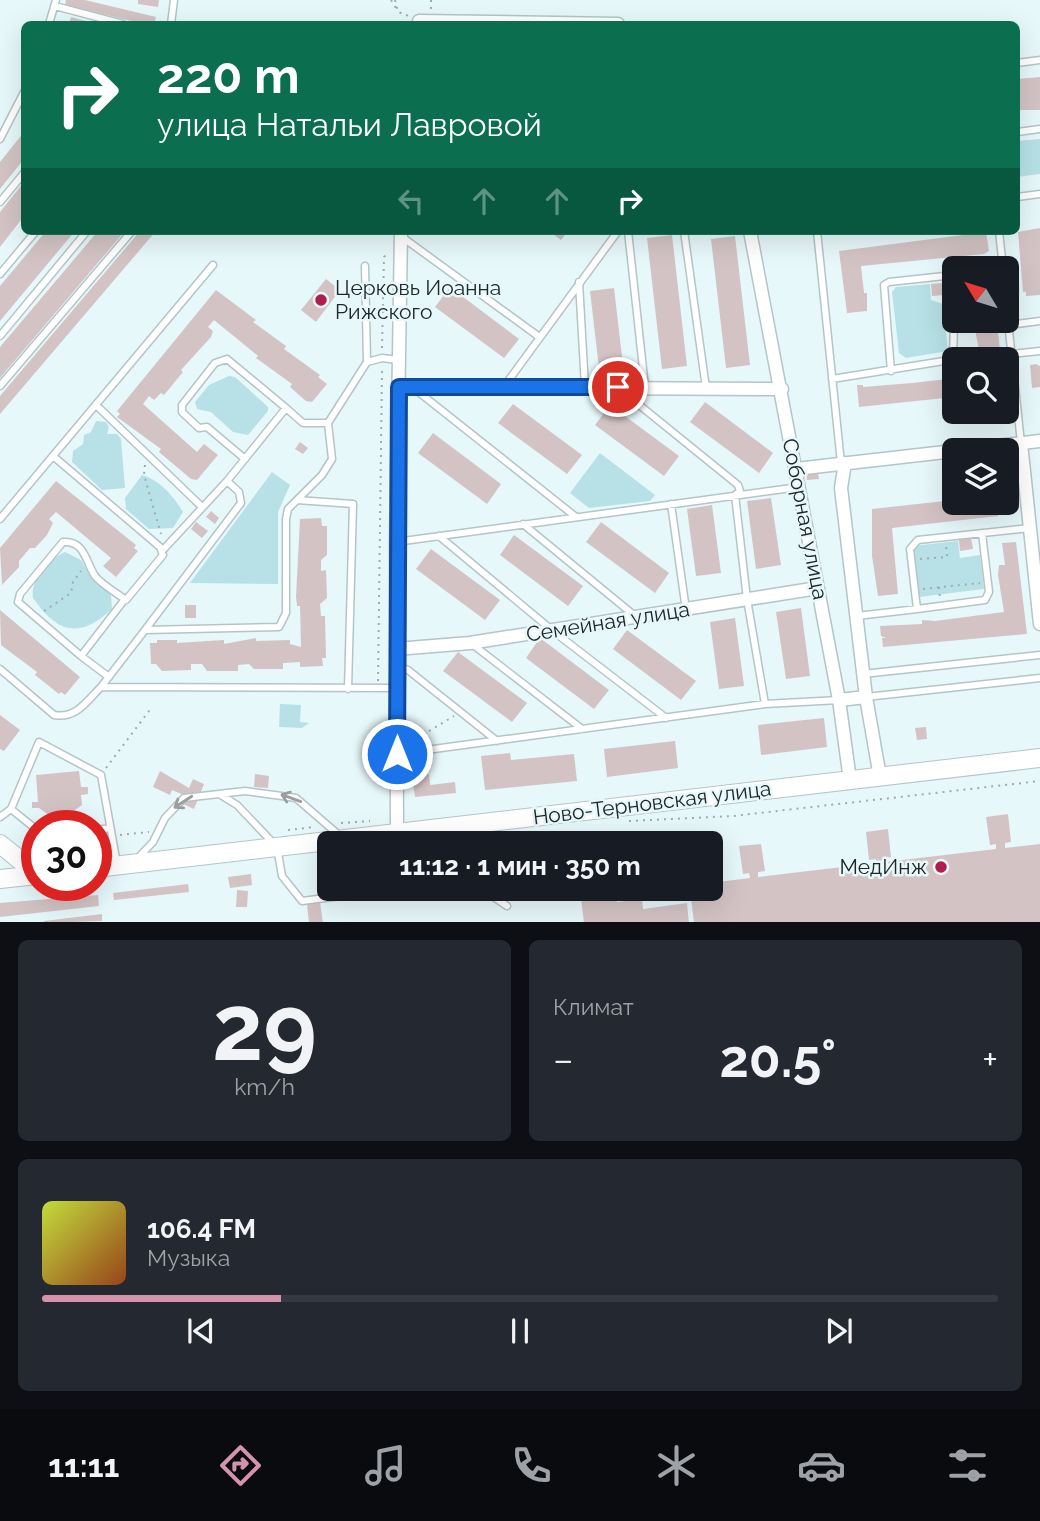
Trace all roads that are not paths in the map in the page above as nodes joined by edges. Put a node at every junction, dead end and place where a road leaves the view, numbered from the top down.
1 (174, 0) edge
2 (56, 3) edge
3 (50, 21) edge
4 (113, 21) edge
5 (171, 21) edge
6 (1040, 60) edge
7 (1020, 63) edge
8 (21, 98) edge
9 (1040, 129) edge
10 (1020, 132) edge
11 (0, 139) edge
12 (21, 177) edge
13 (1040, 194) edge
14 (1020, 197) edge
15 (0, 202) edge
16 (33, 235) edge
17 (84, 235) edge
18 (129, 235) edge
19 (615, 235) edge
20 (628, 235) edge
21 (685, 235) edge
22 (751, 235) edge
23 (817, 235) edge
24 (999, 235) edge
25 (401, 236) edge
26 (1000, 256) edge
27 (213, 265) dead end
28 (366, 266) dead end
29 (0, 274) edge
30 (942, 277) edge
31 (579, 282) junction
32 (1040, 321) edge
33 (1019, 324) edge
34 (953, 333) edge
35 (0, 336) edge
36 (538, 337) junction
37 (1040, 351) edge
38 (1019, 353) edge
39 (398, 360) junction
40 (367, 362) junction
41 (891, 371) junction
42 (832, 379) junction
43 (0, 386) edge
44 (399, 387) junction
45 (503, 387) junction
46 (585, 387) junction
47 (618, 387) junction
48 (645, 387) junction
49 (414, 388) junction
50 (706, 388) junction
51 (782, 389) junction
52 (96, 405) junction
53 (286, 408) junction
54 (328, 423) junction
55 (1019, 423) edge
56 (1040, 441) edge
57 (1021, 443) junction
58 (942, 452) edge
59 (53, 456) junction
60 (245, 460) junction
61 (843, 463) junction
62 (796, 469) junction
63 (227, 481) junction
64 (799, 486) junction
65 (735, 495) junction
66 (297, 500) junction
67 (671, 504) junction
68 (202, 507) junction
69 (576, 517) junction
70 (0, 519) edge
71 (523, 524) junction
72 (1030, 528) junction
73 (982, 533) junction
74 (439, 536) junction
75 (396, 542) junction
76 (162, 551) junction
77 (818, 589) junction
78 (1038, 594) edge
79 (747, 598) junction
80 (125, 599) junction
81 (917, 609) junction
82 (687, 610) junction
83 (857, 616) junction
84 (636, 617) junction
85 (1040, 624) edge
86 (145, 630) junction
87 (553, 631) junction
88 (470, 643) junction
89 (396, 649) junction
90 (1040, 655) edge
91 (81, 656) junction
92 (397, 665) junction
93 (0, 669) edge
94 (863, 674) junction
95 (109, 677) junction
96 (1040, 678) edge
97 (101, 687) junction
98 (398, 688) junction
99 (348, 689) junction
100 (866, 697) junction
101 (839, 700) junction
102 (765, 704) junction
103 (666, 718) junction
104 (582, 729) junction
105 (497, 741) junction
106 (401, 750) junction
107 (1040, 758) edge
108 (880, 777) junction
109 (850, 780) junction
110 (219, 794) junction
111 (11, 809) junction
112 (107, 810) edge
113 (0, 817) edge
114 (21, 817) edge
115 (335, 831) edge
116 (401, 831) edge
117 (455, 831) edge
118 (112, 834) edge
119 (317, 842) edge
120 (0, 844) edge
121 (277, 847) junction
122 (21, 862) edge
123 (125, 865) junction
124 (112, 866) edge
125 (21, 877) edge
126 (0, 879) edge
127 (317, 899) edge
128 (500, 901) edge
129 (507, 906) dead end

1 - 5 lane
2 - 3 lane
2 - 4 lane
6 - 7 lane
8 - 11 lane
9 - 10 lane
12 - 15 lane
13 - 14 lane
16 - 29 lane
17 - 35 lane
18 - 43 lane
19 - 31 lane
20 - 48 lane
21 - 50 lane
22 - 51 street, Соборная улица
23 - 42 lane
24 - 26 lane
25 - 36 lane
25 - 39 street
27 - 52 lane
28 - 40 lane
30 - 41 lane
31 - 36 lane
31 - 46 lane
32 - 33 lane
34 - 41 lane
36 - 45 lane
37 - 38 lane
39 - 40 lane
39 - 44 street
40 - 54 lane
41 - 42 lane
42 - 61 lane
44 - 49 street
44 - 75 street
45 - 46 street
45 - 49 street
46 - 47 street
47 - 48 street
47 - 65 lane
48 - 50 street
49 - 69 lane
50 - 51 street
51 - 62 street, Соборная улица
52 - 59 lane
52 - 68 lane
53 - 54 lane
53 - 60 lane
53 - 60 lane
54 - 66 lane
55 - 57 lane
56 - 57 street
57 - 72 street
58 - 61 street
59 - 70 lane
59 - 76 lane
60 - 63 lane
61 - 62 street
61 - 83 street
62 - 64 street, Соборная улица
63 - 68 lane
63 - 86 lane
64 - 65 lane
64 - 77 street, Соборная улица
65 - 67 lane
65 - 79 lane
66 - 86 lane
66 - 99 lane
67 - 69 lane
67 - 82 lane
68 - 76 lane
69 - 71 lane
71 - 74 lane
71 - 84 lane
72 - 73 lane
72 - 78 street
73 - 81 lane
73 - 81 lane
74 - 75 lane
74 - 87 lane
75 - 89 street
76 - 80 lane
77 - 79 street, Семейная улица
77 - 101 street, Соборная улица
78 - 85 street
79 - 82 street, Семейная улица
79 - 102 lane
80 - 91 lane
80 - 91 lane
81 - 83 lane
82 - 84 street, Семейная улица
83 - 94 street
84 - 87 street, Семейная улица
86 - 95 lane
87 - 88 street, Семейная улица
87 - 103 lane
88 - 89 street, Семейная улица
88 - 104 lane
89 - 92 street
90 - 94 lane
91 - 95 lane
92 - 98 street
92 - 105 lane
93 - 97 lane
94 - 100 street
95 - 97 lane
96 - 100 lane
97 - 99 lane
98 - 99 lane
98 - 106 street
100 - 101 street
100 - 108 street
101 - 102 lane
101 - 109 street, Соборная улица
102 - 103 lane
103 - 104 lane
104 - 105 lane
105 - 106 lane
106 - 116 street
107 - 108 main road, Ново-Терновская улица
108 - 109 main road, Ново-Терновская улица
109 - 117 main road, Ново-Терновская улица
115 -> 110 lane
110 - 121 lane
110 -> 123 lane
111 - 112 lane
111 - 113 lane
111 - 114 lane
118 - 123 lane
119 - 121 main road, Ново-Терновская улица
120 - 122 main road
121 - 123 main road, Ново-Терновская улица
121 - 127 lane
123 - 124 main road, Ново-Терновская улица
125 - 126 main road
128 - 129 lane

